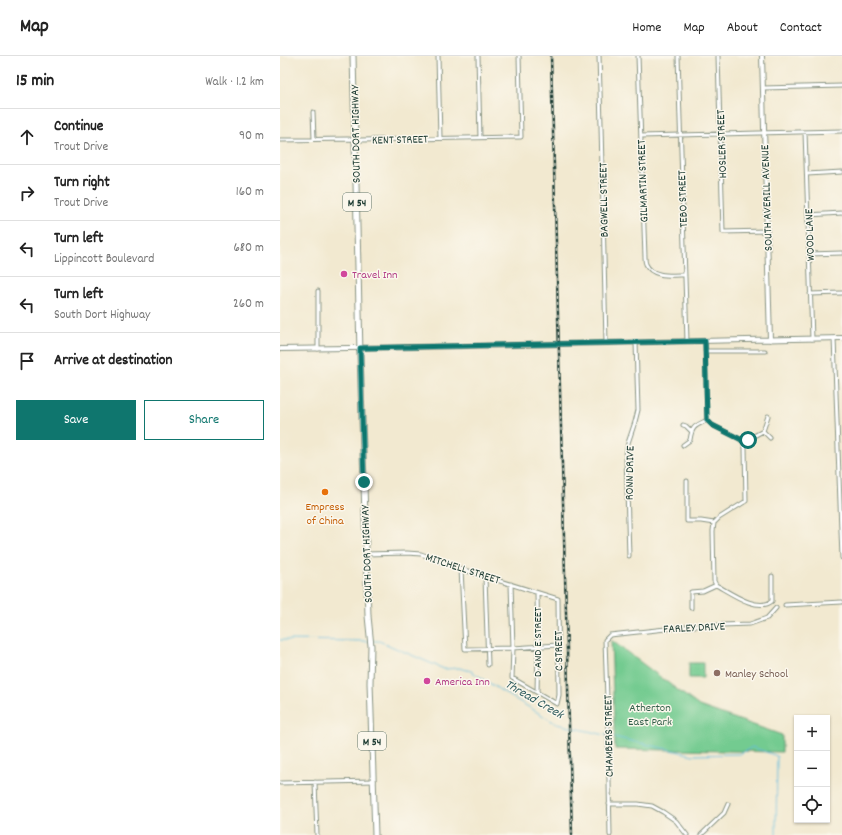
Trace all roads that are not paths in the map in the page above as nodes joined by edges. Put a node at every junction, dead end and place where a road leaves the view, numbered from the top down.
1 (353, 56) edge
2 (438, 56) edge
3 (478, 56) edge
4 (518, 56) edge
5 (599, 56) edge
6 (638, 56) edge
7 (678, 56) edge
8 (718, 56) edge
9 (762, 56) edge
10 (842, 86) edge
11 (763, 88) junction
12 (313, 112) dead end
13 (842, 131) edge
14 (806, 132) junction
15 (764, 133) junction
16 (721, 134) junction
17 (680, 135) junction
18 (641, 136) junction
19 (440, 138) junction
20 (480, 138) junction
21 (314, 139) junction
22 (280, 140) edge
23 (355, 140) junction
24 (842, 172) edge
25 (807, 174) junction
26 (842, 213) edge
27 (808, 215) junction
28 (767, 231) junction
29 (842, 253) edge
30 (809, 254) junction
31 (685, 275) junction
32 (318, 291) dead end
33 (842, 293) edge
34 (810, 294) junction
35 (834, 338) junction
36 (842, 338) edge
37 (812, 339) junction
38 (770, 340) junction
39 (705, 341) junction
40 (636, 342) junction
41 (687, 342) junction
42 (606, 343) junction
43 (360, 348) junction
44 (280, 349) edge
45 (318, 349) junction
46 (705, 351) junction
47 (765, 351) dead end
48 (768, 416) dead end
49 (707, 420) junction
50 (683, 425) dead end
51 (692, 430) junction
52 (764, 431) junction
53 (770, 438) dead end
54 (744, 442) junction
55 (683, 445) dead end
56 (687, 481) dead end
57 (714, 523) junction
58 (366, 554) junction
59 (629, 556) dead end
60 (842, 558) edge
61 (461, 569) junction
62 (772, 576) dead end
63 (485, 577) junction
64 (511, 584) junction
65 (716, 585) junction
66 (537, 593) junction
67 (558, 599) joint
68 (842, 602) edge
69 (785, 605) dead end
70 (691, 608) dead end
71 (776, 608) dead end
72 (607, 637) joint
73 (558, 645) junction
74 (538, 646) junction
75 (488, 648) junction
76 (513, 648) junction
77 (488, 665) dead end
78 (536, 692) junction
79 (374, 781) junction
80 (315, 782) junction
81 (280, 783) edge
82 (610, 804) junction
83 (728, 804) dead end
84 (316, 835) edge
85 (375, 835) edge
86 (610, 835) edge
87 (687, 835) edge
88 (701, 835) edge

1 - 23 main road, SOUTH DORT HIGHWAY / M 54
2 - 19 street
3 - 20 street
4 - 20 street, KENT STREET
5 - 42 street, BAGWELL STREET
6 - 18 street, GILMARTIN STREET
7 - 17 street, TEBO STREET
8 - 16 street, HOSLER STREET
9 - 11 street, SOUTH AVERILL AVENUE
10 - 11 street
11 - 15 street, SOUTH AVERILL AVENUE
12 - 21 street
13 - 14 street
14 - 15 street
14 - 25 street, WOOD LANE
15 - 16 street
15 - 28 street, SOUTH AVERILL AVENUE
16 - 17 street
16 - 28 street, HOSLER STREET
17 - 18 street
17 - 31 street, TEBO STREET
18 - 31 street, GILMARTIN STREET
19 - 20 street, KENT STREET
19 - 23 street, KENT STREET
21 - 22 street, KENT STREET
21 - 23 street, KENT STREET
23 - 43 main road, SOUTH DORT HIGHWAY / M 54
24 - 25 street
25 - 27 street, WOOD LANE
26 - 27 street
27 - 30 street, WOOD LANE
28 - 38 street, SOUTH AVERILL AVENUE
29 - 30 street
30 - 34 street, WOOD LANE
31 - 41 street, TEBO STREET
32 - 45 street
33 - 34 street
34 - 37 street, WOOD LANE
35 - 36 street
35 - 37 street
35 - 60 street
37 - 38 street
38 - 39 street
39 - 41 street
39 - 46 street
40 - 41 street
40 - 42 street
40 - 59 street, RONN DRIVE
42 - 43 street
43 - 45 street
43 - 58 main road, SOUTH DORT HIGHWAY / M 54
44 - 45 street
46 - 47 street
46 - 49 street
48 - 52 street
49 - 51 street
49 - 54 street
50 - 51 street
51 - 55 street
52 - 53 street
52 - 54 street
54 - 57 street
56 - 57 street
57 - 65 street
58 - 61 street, MITCHELL STREET
58 - 79 main road, SOUTH DORT HIGHWAY / M 54
61 - 63 street, MITCHELL STREET
61 - 75 street
62 - 65 street
63 - 64 street, MITCHELL STREET
63 - 75 street
64 - 66 street, MITCHELL STREET
64 - 76 street
65 - 70 street
66 - 67 street, MITCHELL STREET
66 - 74 street, D AND E STREET
67 - 73 street, C STREET
68 - 69 street
71 - 72 street, FARLEY DRIVE
72 - 82 street, CHAMBERS STREET
73 - 74 street
73 - 78 street, C STREET
74 - 76 street
74 - 78 street, D AND E STREET
75 - 76 street
75 - 77 street
76 - 78 street
79 - 80 street
79 - 85 main road, SOUTH DORT HIGHWAY / M 54
80 - 81 street
80 - 84 street
82 - 86 street, CHAMBERS STREET
82 - 87 street
83 - 88 street

